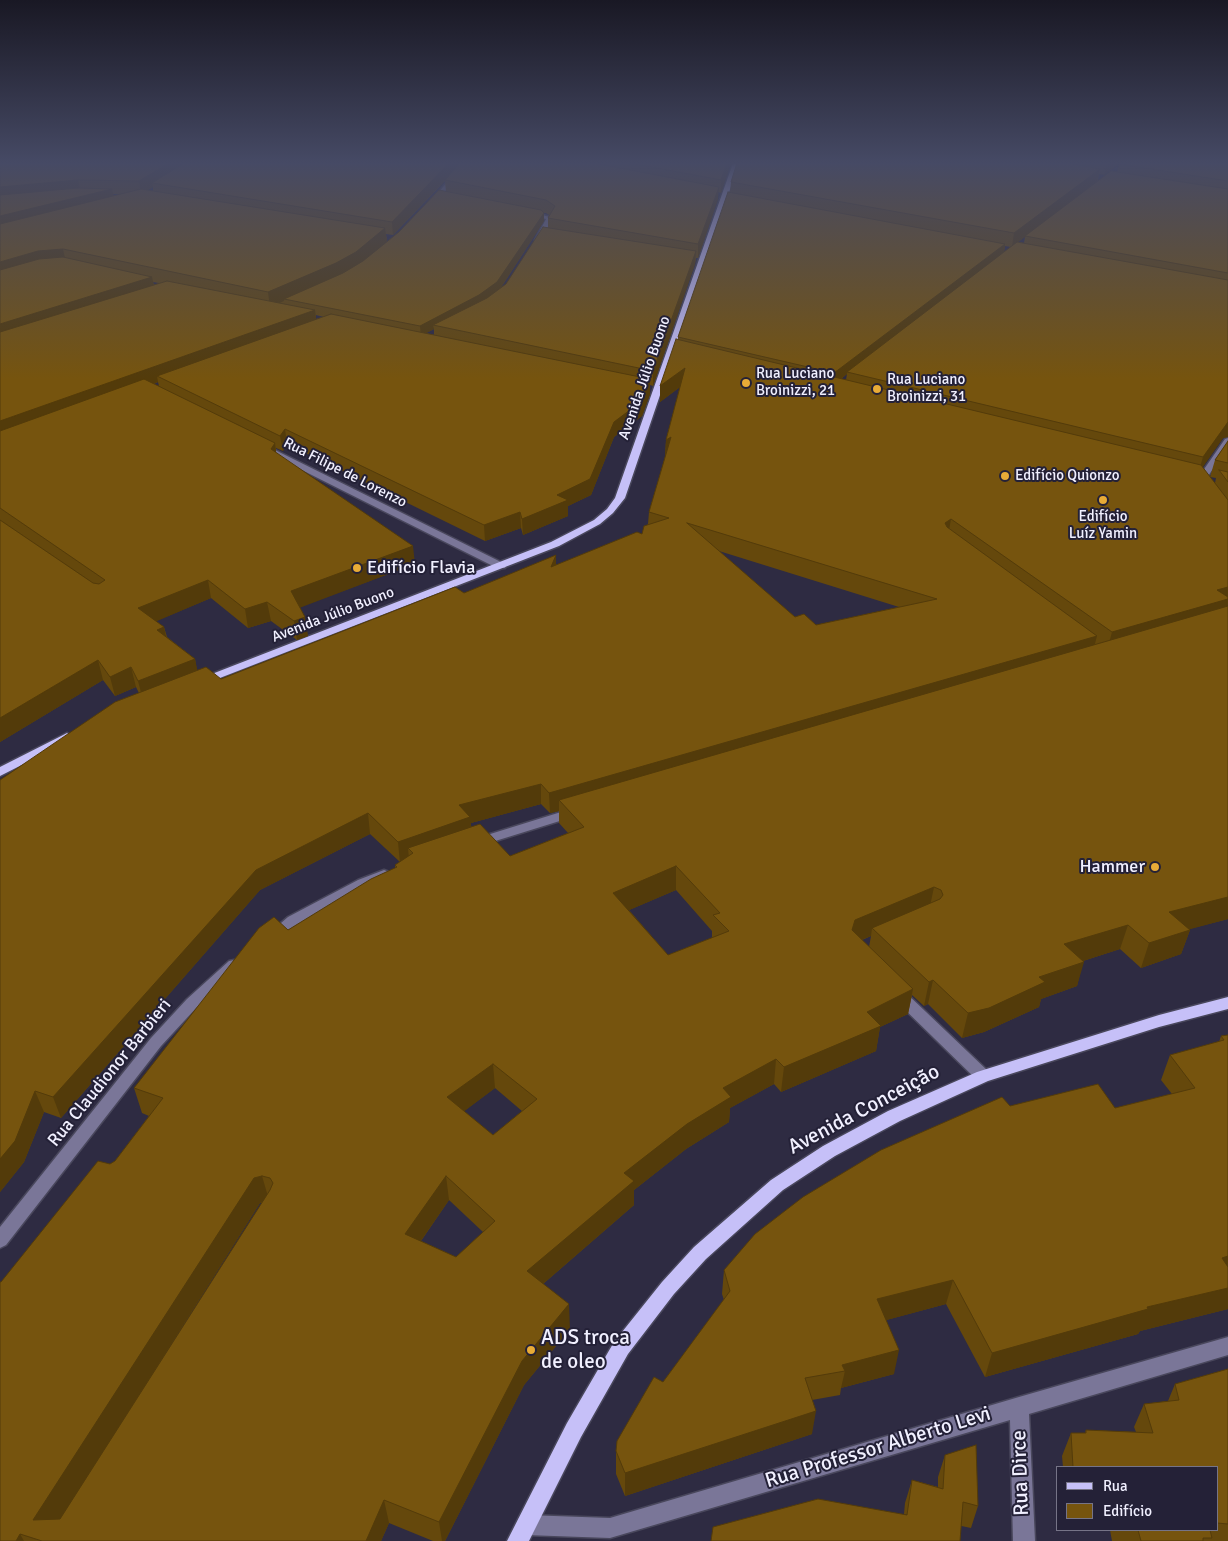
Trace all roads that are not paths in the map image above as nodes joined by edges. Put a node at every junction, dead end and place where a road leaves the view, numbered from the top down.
1 (542, 235) joint
2 (711, 235) edge
3 (551, 236) edge
4 (532, 250) edge
5 (692, 259) edge
6 (702, 261) junction
7 (670, 350) junction
8 (684, 353) edge
9 (1228, 441) edge
10 (255, 443) edge
11 (1203, 482) edge
12 (501, 566) junction
13 (192, 686) edge
14 (73, 735) edge
15 (0, 772) edge
16 (585, 809) edge
17 (466, 846) edge
18 (397, 870) edge
19 (262, 944) edge
20 (247, 956) edge
21 (892, 988) edge
22 (1228, 1002) edge
23 (982, 1076) junction
24 (0, 1240) edge
25 (1228, 1346) edge
26 (1018, 1406) junction
27 (522, 1533) edge
28 (1024, 1541) edge

1 - 3 street
1 - 4 street
2 - 6 main road, Avenida Júlio Buono
5 - 6 street
6 - 7 main road, Avenida Júlio Buono
7 - 8 street
7 - 12 main road, Avenida Júlio Buono
9 - 11 street
10 - 12 street, Rua Filipe de Lorenzo
12 - 13 main road, Avenida Júlio Buono
14 - 15 main road
16 - 17 street
18 - 19 street
20 - 24 street, Rua Claudionor Barbieri
21 - 23 street
22 - 23 main road, Avenida Conceição
23 - 27 main road, Avenida Conceição
25 - 26 street, Rua Professor Alberto Levi
26 - 27 street, Rua Professor Alberto Levi
26 - 28 street, Rua Dirce

